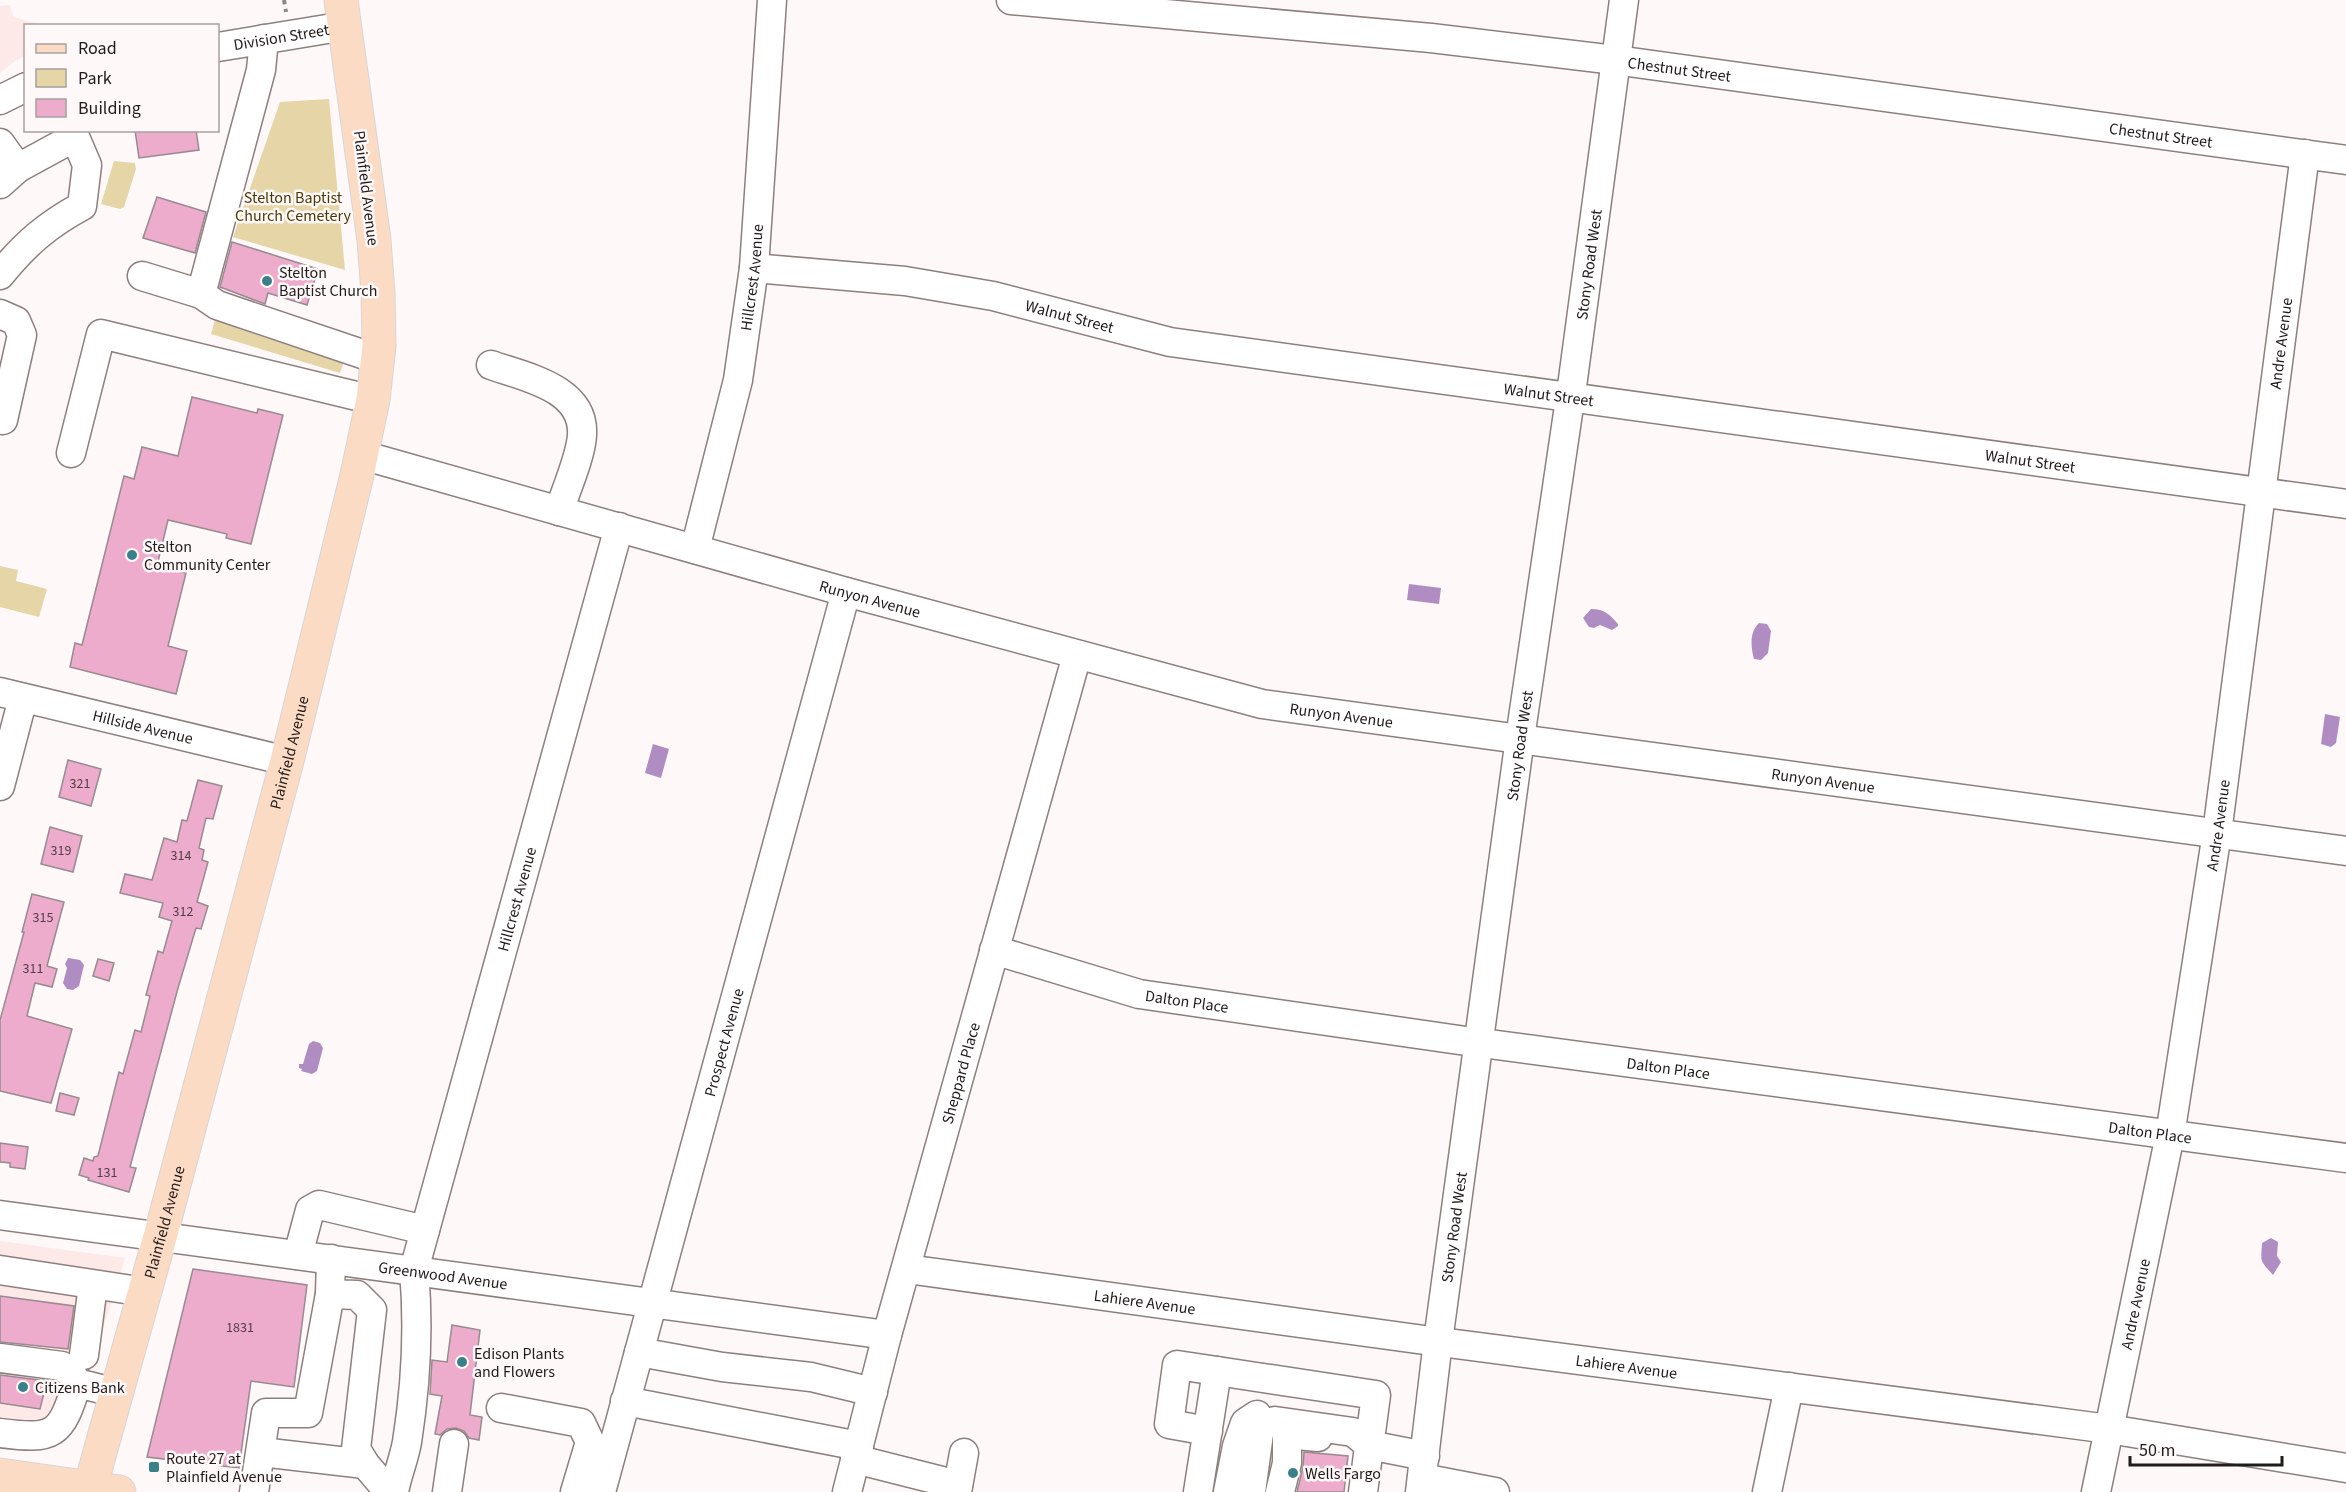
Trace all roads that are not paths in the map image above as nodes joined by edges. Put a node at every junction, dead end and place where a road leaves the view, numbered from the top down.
1 (772, 0) edge
2 (1011, 0) edge
3 (1624, 0) edge
4 (343, 13) edge
5 (264, 39) junction
6 (219, 47) edge
7 (1615, 60) junction
8 (0, 143) edge
9 (2305, 154) junction
10 (2346, 160) edge
11 (9, 176) edge
12 (754, 268) junction
13 (0, 275) edge
14 (141, 276) dead end
15 (201, 294) junction
16 (0, 314) edge
17 (378, 358) junction
18 (491, 365) dead end
19 (1570, 396) junction
20 (373, 400) junction
21 (3, 420) dead end
22 (71, 453) dead end
23 (362, 455) junction
24 (2261, 493) junction
25 (2346, 504) edge
26 (559, 511) junction
27 (619, 527) junction
28 (695, 549) junction
29 (846, 592) junction
30 (1077, 656) junction
31 (12, 695) edge
32 (1520, 738) junction
33 (287, 761) junction
34 (0, 786) edge
35 (2217, 833) junction
36 (2346, 851) edge
37 (994, 950) junction
38 (1479, 1042) junction
39 (2170, 1135) junction
40 (2346, 1158) edge
41 (0, 1215) edge
42 (425, 1230) junction
43 (160, 1237) junction
44 (298, 1255) junction
45 (330, 1259) junction
46 (360, 1263) junction
47 (907, 1269) junction
48 (0, 1270) edge
49 (414, 1270) junction
50 (93, 1285) junction
51 (145, 1292) junction
52 (343, 1294) junction
53 (652, 1302) junction
54 (887, 1335) junction
55 (1438, 1341) junction
56 (639, 1352) junction
57 (84, 1355) dead end
58 (0, 1358) edge
59 (1217, 1371) junction
60 (77, 1383) junction
61 (1789, 1387) junction
62 (873, 1392) junction
63 (117, 1394) junction
64 (625, 1401) junction
65 (501, 1408) dead end
66 (1260, 1426) junction
67 (2109, 1429) junction
68 (1208, 1431) junction
69 (0, 1433) edge
70 (1287, 1434) junction
71 (1365, 1434) junction
72 (454, 1444) dead end
73 (601, 1444) junction
74 (261, 1452) junction
75 (857, 1452) junction
76 (964, 1453) dead end
77 (364, 1464) junction
78 (2346, 1468) edge
79 (0, 1475) edge
80 (1422, 1475) edge
81 (958, 1489) edge
82 (100, 1491) edge
83 (254, 1492) edge
84 (389, 1492) edge
85 (394, 1492) edge
86 (447, 1492) edge
87 (575, 1492) edge
88 (601, 1492) edge
89 (847, 1492) edge
90 (1198, 1492) edge
91 (1228, 1492) edge
92 (1242, 1492) edge
93 (1251, 1492) edge
94 (1261, 1492) edge
95 (1271, 1492) edge
96 (1280, 1492) edge
97 (1363, 1492) edge
98 (1495, 1492) edge
99 (1767, 1492) edge
100 (2096, 1492) edge

1 - 12 street, Hillcrest Avenue
2 - 7 street, Chestnut Street
3 - 7 street, Stony Road West
4 - 5 street, Division Street
4 - 17 main road, Plainfield Avenue
5 - 6 street, Division Street
5 - 15 street
7 - 9 street, Chestnut Street
7 - 19 street, Stony Road West
8 - 11 street
9 - 10 street, Chestnut Street
9 - 24 street, Andre Avenue
11 - 13 street
12 - 19 street, Walnut Street
12 - 28 street, Hillcrest Avenue
14 - 15 street
15 - 17 street
16 - 21 street
17 - 20 main road, Plainfield Avenue
18 - 26 street
19 - 24 street, Walnut Street
19 - 32 street, Stony Road West
20 - 22 street
20 - 23 main road, Plainfield Avenue
23 - 26 street, Runyon Avenue
23 - 33 main road, Plainfield Avenue
24 - 25 street, Walnut Street
24 - 35 street, Andre Avenue
26 - 27 street, Runyon Avenue
27 - 28 street, Runyon Avenue
27 - 42 street, Hillcrest Avenue
28 - 29 street, Runyon Avenue
29 - 30 street, Runyon Avenue
29 - 53 street, Prospect Avenue
30 - 32 street, Runyon Avenue
30 - 37 street, Sheppard Place
31 - 33 street, Hillside Avenue
31 - 34 street
32 - 35 street, Runyon Avenue
32 - 38 street, Stony Road West
33 - 43 main road, Plainfield Avenue
35 - 36 street, Runyon Avenue
35 - 39 street, Andre Avenue
37 - 38 street, Dalton Place
37 - 47 street, Sheppard Place
38 - 39 street, Dalton Place
38 - 55 street, Stony Road West
39 - 40 street, Dalton Place
39 - 67 street, Andre Avenue
41 - 43 street, Greenwood Avenue
42 - 44 street
42 - 49 street, Hillcrest Avenue
43 - 44 street, Greenwood Avenue
43 - 51 main road, Plainfield Avenue
44 - 45 street, Greenwood Avenue
45 - 46 street, Greenwood Avenue
45 - 52 street
46 - 49 street, Greenwood Avenue
46 - 52 street
47 - 54 street, Sheppard Place
47 - 55 street, Lahiere Avenue
48 - 50 street
49 - 53 street, Greenwood Avenue
49 - 85 street, Hillcrest Avenue
50 - 51 street
50 - 57 street
51 - 63 main road, Plainfield Avenue
52 - 74 street
52 - 77 street
53 - 54 street, Greenwood Avenue
53 - 56 street, Prospect Avenue
54 - 62 street, Sheppard Place
55 - 61 street, Lahiere Avenue
55 - 80 street, Stony Road West
56 - 62 street
56 - 64 street, Prospect Avenue
58 - 60 street
59 - 68 street
59 - 68 street
59 - 71 street
60 - 63 street
60 - 69 street
61 - 67 street, Lahiere Avenue
61 - 99 street
62 - 75 street, Sheppard Place
63 - 82 main road, Plainfield Avenue
64 - 73 street, Prospect Avenue
64 - 75 street
65 - 73 street
66 - 71 street
66 - 92 street
66 - 93 street
66 - 94 street
67 - 78 street, Lahiere Avenue
67 - 100 street, Andre Avenue
68 - 90 street
70 - 71 street
70 - 95 street
70 - 96 street
71 - 80 street
71 - 91 street
71 - 97 street
72 - 86 street
73 - 87 street
73 - 88 street, Prospect Avenue
74 - 77 street
74 - 83 street
75 - 81 street
75 - 89 street, Sheppard Place
76 - 81 street
77 - 84 street
79 - 82 main road
80 - 98 street

